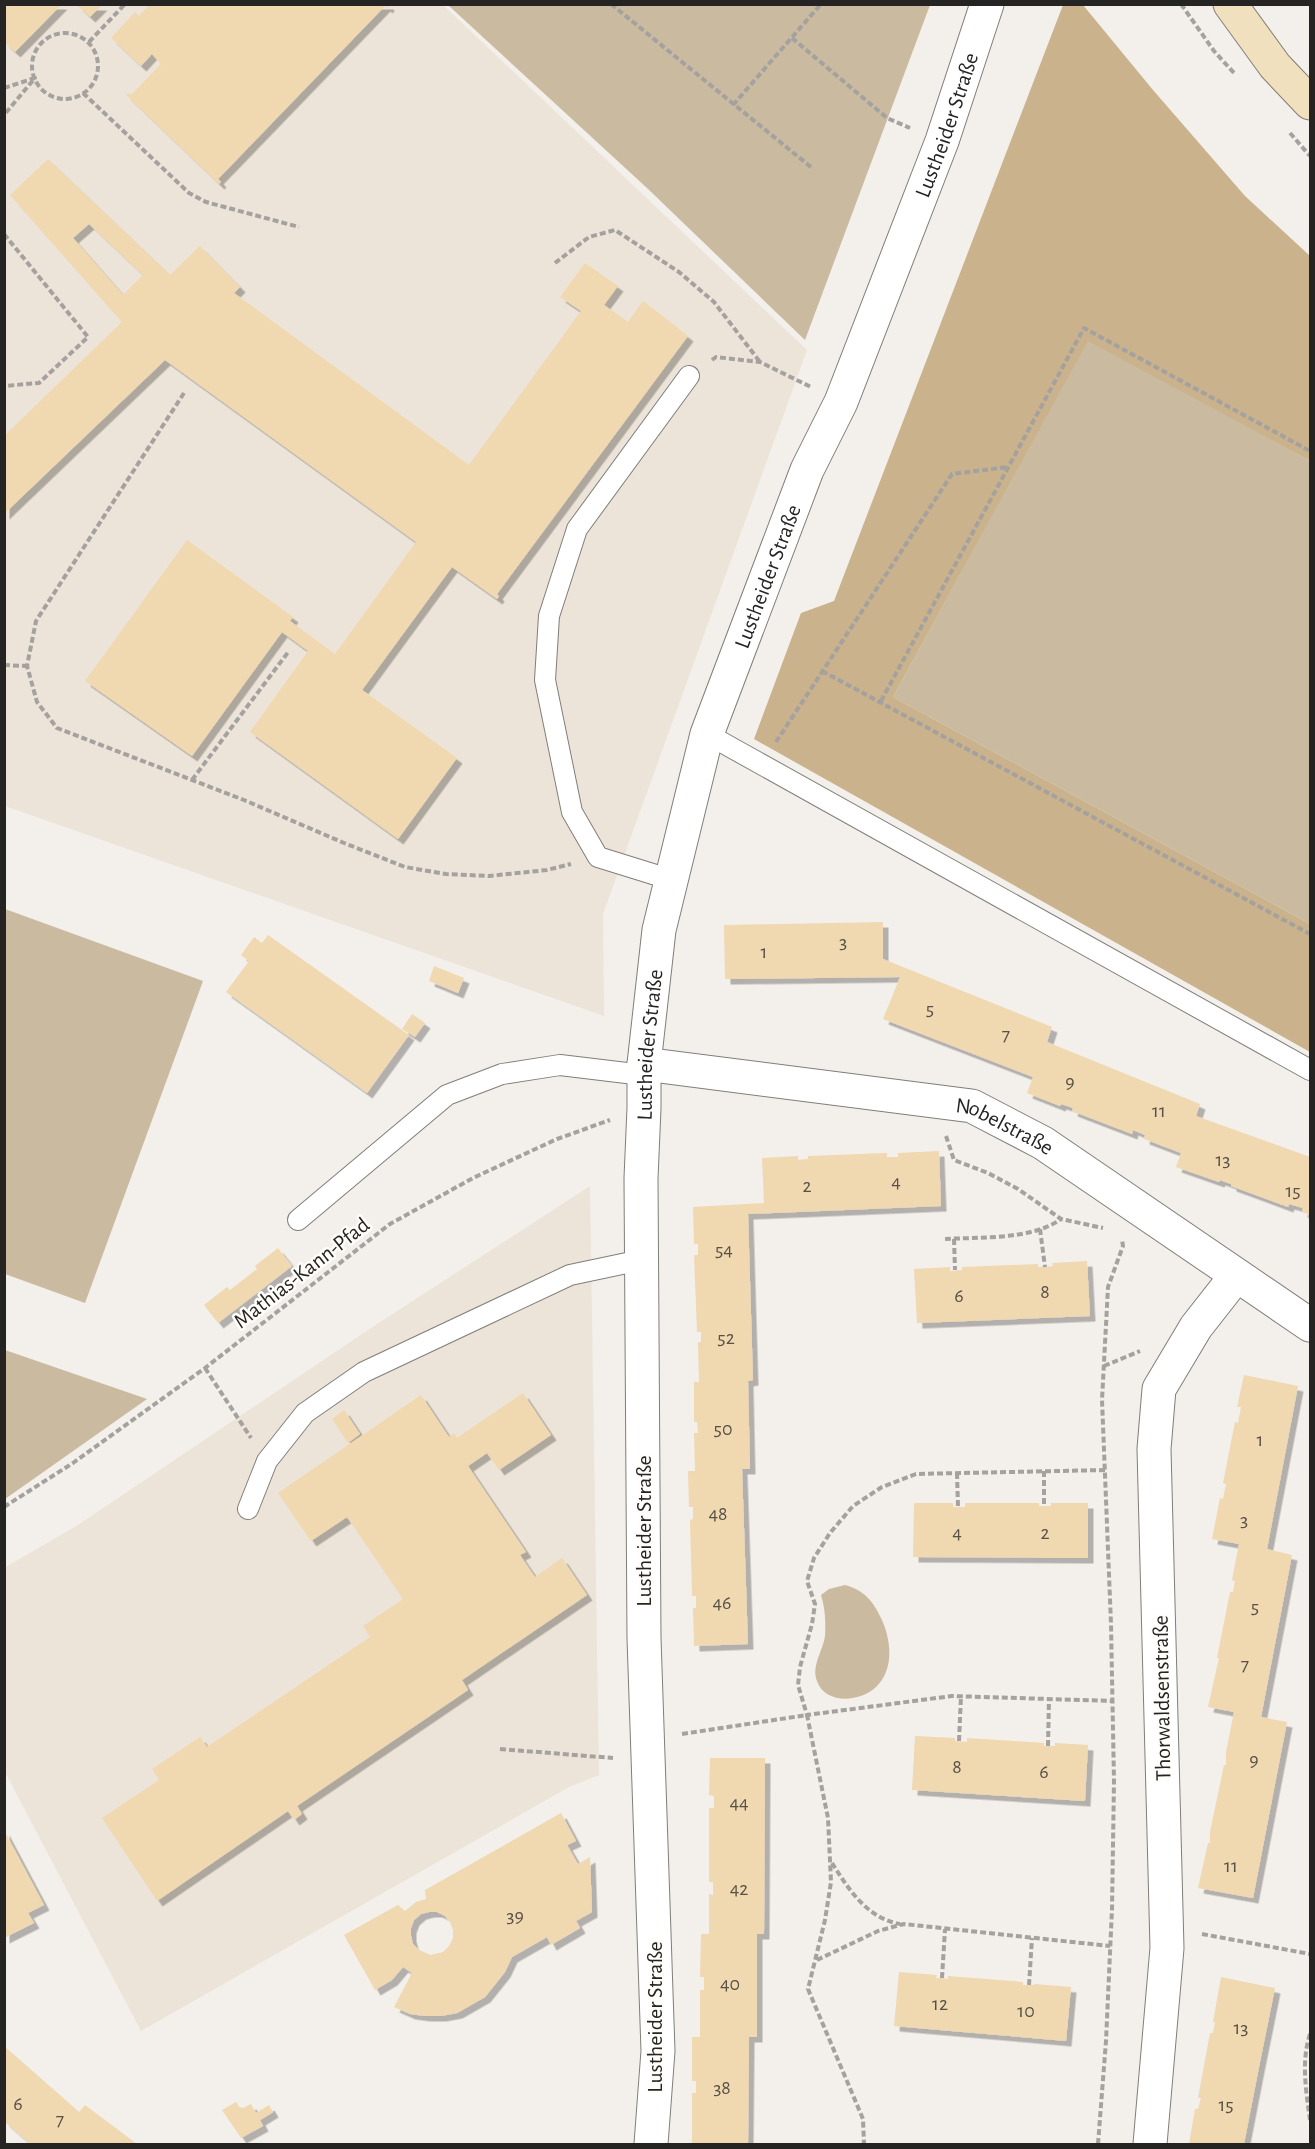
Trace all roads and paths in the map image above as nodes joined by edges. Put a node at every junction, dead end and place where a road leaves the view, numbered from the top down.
1 (125, 4) edge
2 (611, 4) edge
3 (821, 4) edge
4 (987, 4) edge
5 (1230, 4) edge
6 (792, 38) junction
7 (89, 42) junction
8 (35, 78) junction
9 (4, 88) edge
10 (83, 93) junction
11 (1311, 103) edge
12 (733, 105) junction
13 (4, 115) edge
14 (942, 141) junction
15 (812, 168) dead end
16 (298, 227) dead end
17 (4, 234) edge
18 (555, 263) dead end
19 (760, 362) junction
20 (689, 376) joint
21 (4, 386) edge
22 (184, 393) dead end
23 (841, 402) junction
24 (1311, 452) edge
25 (1009, 467) junction
26 (289, 651) dead end
27 (4, 665) edge
28 (27, 666) junction
29 (822, 670) junction
30 (880, 701) junction
31 (707, 734) junction
32 (761, 765) junction
33 (192, 780) junction
34 (598, 857) junction
35 (672, 880) junction
36 (1311, 934) edge
37 (644, 1069) junction
38 (1311, 1070) edge
39 (934, 1101) junction
40 (644, 1108) junction
41 (1061, 1219) junction
42 (298, 1220) dead end
43 (1040, 1229) junction
44 (1108, 1229) dead end
45 (1119, 1232) dead end
46 (945, 1239) dead end
47 (954, 1239) junction
48 (641, 1260) junction
49 (1045, 1267) dead end
50 (955, 1270) dead end
51 (1236, 1276) junction
52 (1311, 1325) edge
53 (205, 1368) junction
54 (267, 1461) junction
55 (1105, 1470) junction
56 (1044, 1471) junction
57 (957, 1473) junction
58 (1044, 1506) dead end
59 (4, 1507) edge
60 (957, 1507) dead end
61 (248, 1509) dead end
62 (961, 1696) junction
63 (1049, 1699) junction
64 (1113, 1701) junction
65 (807, 1715) junction
66 (648, 1740) junction
67 (959, 1741) dead end
68 (1048, 1746) dead end
69 (500, 1749) dead end
70 (599, 1756) dead end
71 (831, 1862) junction
72 (904, 1924) junction
73 (1166, 1927) junction
74 (945, 1929) junction
75 (1032, 1938) junction
76 (1110, 1946) junction
77 (1311, 1954) edge
78 (816, 1960) junction
79 (942, 1978) dead end
80 (1029, 1985) dead end
81 (1311, 2034) edge
82 (1311, 2120) edge
83 (651, 2145) edge
84 (864, 2145) edge
85 (1098, 2145) edge
86 (1150, 2145) edge

1 - 7 path
2 - 12 path
3 - 6 path
4 - 14 street, Lustheider Straße
5 - 11 main road
6 - 12 path
6 - 14 path
7 - 8 path
7 - 10 path
8 - 9 path
8 - 10 path
8 - 13 path
10 - 16 path
12 - 15 path
14 - 23 street, Lustheider Straße
17 - 21 path
18 - 19 path
19 - 20 path
19 - 23 path
20 - 34 lane
22 - 28 path
23 - 31 street, Lustheider Straße
24 - 25 path
25 - 29 path
25 - 30 path
26 - 33 path
27 - 28 path
28 - 33 path
29 - 30 path
29 - 32 path
30 - 36 path
31 - 32 lane
31 - 35 street, Lustheider Straße
32 - 38 lane
33 - 34 path
34 - 35 lane
35 - 37 street, Lustheider Straße
37 - 39 street, Nobelstraße
37 - 40 street, Lustheider Straße
37 - 42 lane
39 - 41 path
39 - 51 street, Nobelstraße
40 - 48 street, Lustheider Straße
40 - 53 path, Mathias-Kann-Pfad
41 - 43 path
41 - 44 path
43 - 47 path
43 - 49 path
45 - 55 path
46 - 47 path
47 - 50 path
48 - 54 lane
48 - 66 street, Lustheider Straße
51 - 52 street, Nobelstraße
51 - 73 street, Thorwaldsenstraße
53 - 54 path
53 - 59 path, Mathias-Kann-Pfad
54 - 61 lane
55 - 56 path
55 - 64 path
56 - 57 path
56 - 58 path
57 - 60 path
57 - 65 path
62 - 63 path
62 - 65 path
62 - 67 path
63 - 64 path
63 - 68 path
64 - 76 path
65 - 66 path
65 - 71 path
66 - 83 street, Lustheider Straße
69 - 70 path
71 - 72 path
71 - 78 path
72 - 74 path
72 - 78 path
73 - 77 path
73 - 86 street, Thorwaldsenstraße
74 - 75 path
74 - 79 path
75 - 76 path
75 - 80 path
76 - 85 path
78 - 84 path
81 - 82 path

